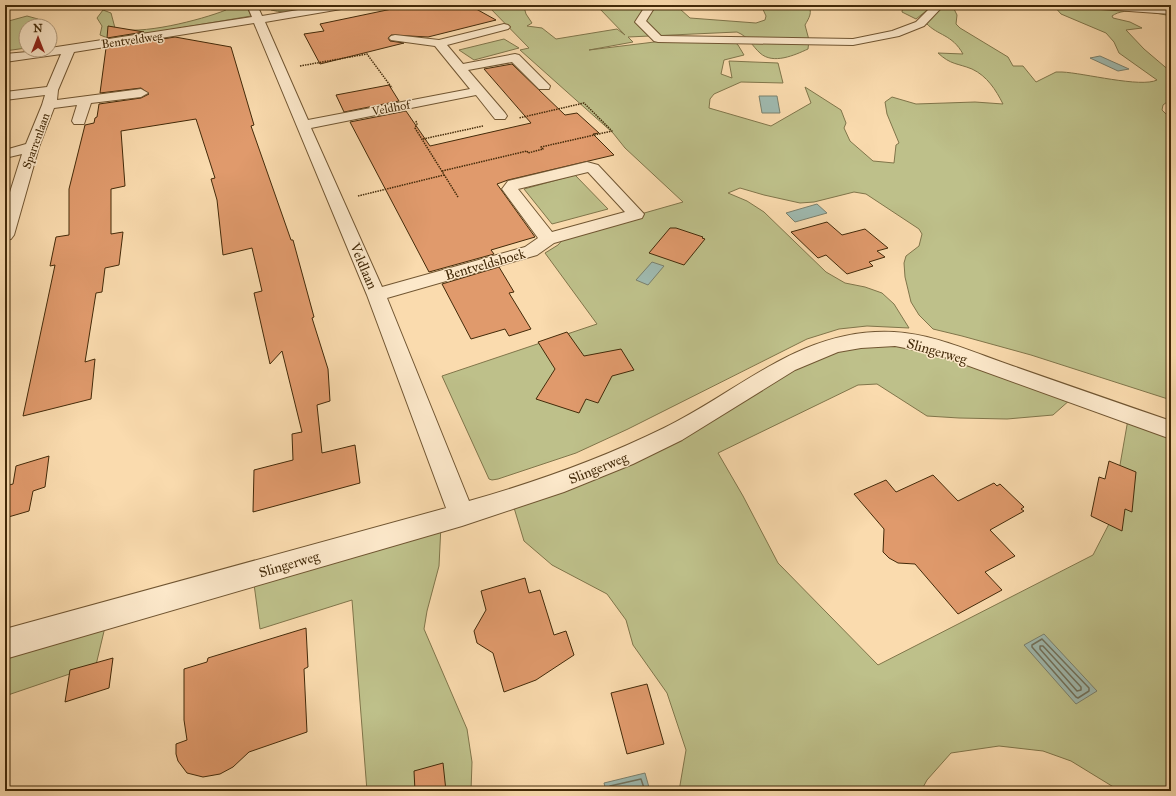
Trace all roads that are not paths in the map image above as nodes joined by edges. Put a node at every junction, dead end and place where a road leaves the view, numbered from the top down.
1 (252, 5) edge
2 (347, 5) edge
3 (651, 5) edge
4 (939, 5) edge
5 (1086, 5) edge
6 (1171, 11) edge
7 (259, 20) junction
8 (504, 27) dead end
9 (396, 38) dead end
10 (439, 44) junction
11 (69, 49) junction
12 (5, 58) edge
13 (460, 68) junction
14 (544, 86) dead end
15 (52, 90) junction
16 (479, 91) junction
17 (141, 93) dead end
18 (5, 96) edge
19 (85, 101) junction
20 (49, 105) junction
21 (500, 116) dead end
22 (79, 122) dead end
23 (303, 125) junction
24 (32, 147) junction
25 (5, 154) edge
26 (5, 235) edge
27 (548, 239) junction
28 (376, 295) junction
29 (1171, 430) edge
30 (462, 515) junction
31 (5, 644) edge

1 - 7 street, Veldlaan
2 - 7 street, Bentveldweg
3 - 4 street
5 - 6 street
7 - 11 street, Bentveldweg
7 - 23 street, Veldlaan
8 - 10 street
9 - 10 street
10 - 13 street
11 - 12 street, Bentveldweg
11 - 15 street, Sparrenlaan
13 - 14 street
13 - 16 street
15 - 18 street
15 - 20 street, Sparrenlaan
16 - 21 street
16 - 23 street, Veldhof
17 - 19 street
19 - 20 street
19 - 22 street
20 - 24 street, Sparrenlaan
23 - 28 street, Veldlaan
24 - 25 street
24 - 26 street, Sparrenlaan
27 - 27 street, Bentveldshoek
27 - 28 street, Bentveldshoek
28 - 30 street, Veldlaan
29 - 30 street, Slingerweg
30 - 31 street, Slingerweg

